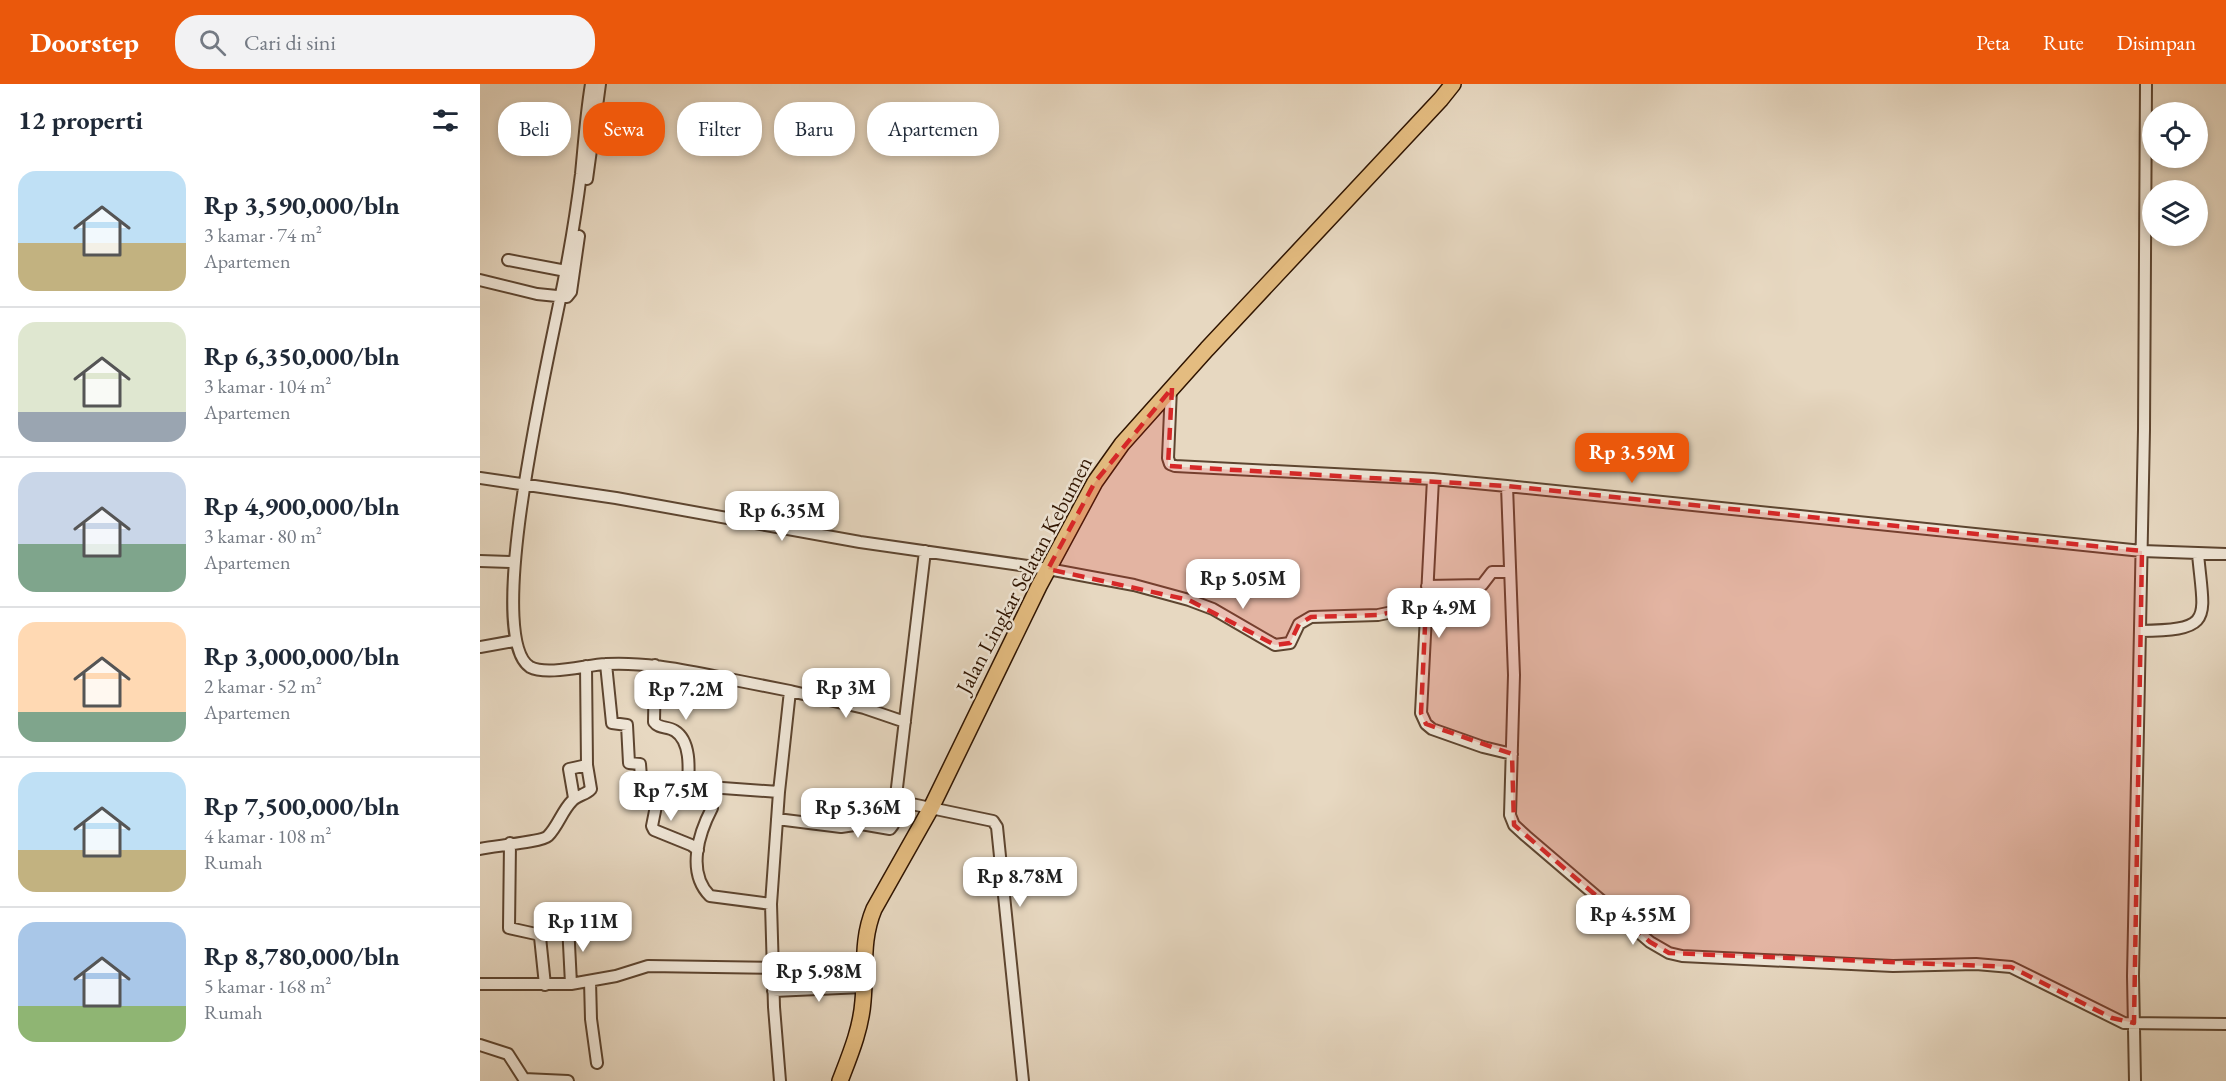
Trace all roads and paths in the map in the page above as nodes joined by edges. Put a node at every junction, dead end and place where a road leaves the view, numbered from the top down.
1 (1453, 84) edge
2 (2146, 84) edge
3 (593, 86) edge
4 (508, 260) dead end
5 (566, 271) junction
6 (480, 280) edge
7 (561, 298) junction
8 (1172, 388) junction
9 (480, 478) edge
10 (1433, 479) junction
11 (1507, 486) junction
12 (520, 487) junction
13 (2142, 550) junction
14 (2198, 554) junction
15 (2226, 554) edge
16 (924, 555) junction
17 (480, 561) edge
18 (512, 562) junction
19 (1047, 570) junction
20 (1510, 572) junction
21 (1427, 586) junction
22 (1426, 605) junction
23 (2140, 631) junction
24 (514, 641) junction
25 (480, 647) edge
26 (606, 664) junction
27 (655, 665) junction
28 (586, 666) junction
29 (790, 691) junction
30 (905, 722) junction
31 (1512, 754) junction
32 (587, 765) junction
33 (661, 781) junction
34 (688, 785) junction
35 (779, 792) junction
36 (574, 798) junction
37 (898, 799) junction
38 (712, 808) dead end
39 (930, 808) junction
40 (777, 819) junction
41 (510, 843) junction
42 (480, 849) edge
43 (698, 850) junction
44 (771, 904) junction
45 (568, 924) dead end
46 (773, 968) junction
47 (590, 981) junction
48 (480, 984) edge
49 (571, 984) junction
50 (545, 985) junction
51 (863, 987) junction
52 (773, 991) junction
53 (2134, 1023) junction
54 (2226, 1024) edge
55 (480, 1045) edge
56 (597, 1063) dead end
57 (568, 1081) edge
58 (780, 1081) edge
59 (840, 1081) edge
60 (1023, 1081) edge
61 (2135, 1081) edge

1 - 8 highway, Jalan Lingkar Selatan Kebumen
2 - 13 street
3 - 5 street
3 - 7 street
4 - 5 street
5 - 7 street
6 - 7 street
7 - 12 street
8 - 10 street
8 - 19 highway, Jalan Lingkar Selatan Kebumen
9 - 12 street
10 - 11 street
10 - 21 street
11 - 13 street
11 - 20 street
12 - 16 street
12 - 18 street
13 - 14 street
13 - 23 street
14 - 15 street
14 - 23 street
16 - 19 street
16 - 30 street
17 - 18 street
18 - 24 street
19 - 22 street
19 - 39 highway, Jalan Lingkar Selatan Kebumen
20 - 21 street
20 - 31 street
21 - 22 street
22 - 31 street
23 - 53 street
24 - 25 street
24 - 28 street
26 - 27 street
26 - 28 street
26 - 33 street
27 - 29 street
27 - 34 street
28 - 32 street
29 - 30 street
29 - 35 street
30 - 37 street
31 - 53 street
32 - 36 street
32 - 36 street
33 - 34 street
33 - 43 street
34 - 35 street
35 - 40 street
36 - 41 street
37 - 39 street
37 - 40 street
38 - 43 street
39 - 51 highway, Jalan Lingkar Selatan Kebumen
39 - 60 street
40 - 44 street
41 - 42 street
41 - 50 street
43 - 44 street
44 - 46 street
45 - 49 street
46 - 47 street
46 - 52 street
47 - 49 street
47 - 56 street
48 - 50 street
49 - 50 street
51 - 52 street
51 - 59 highway, Jalan Lingkar Selatan Kebumen
52 - 58 street
53 - 54 street
53 - 61 street
55 - 57 street

